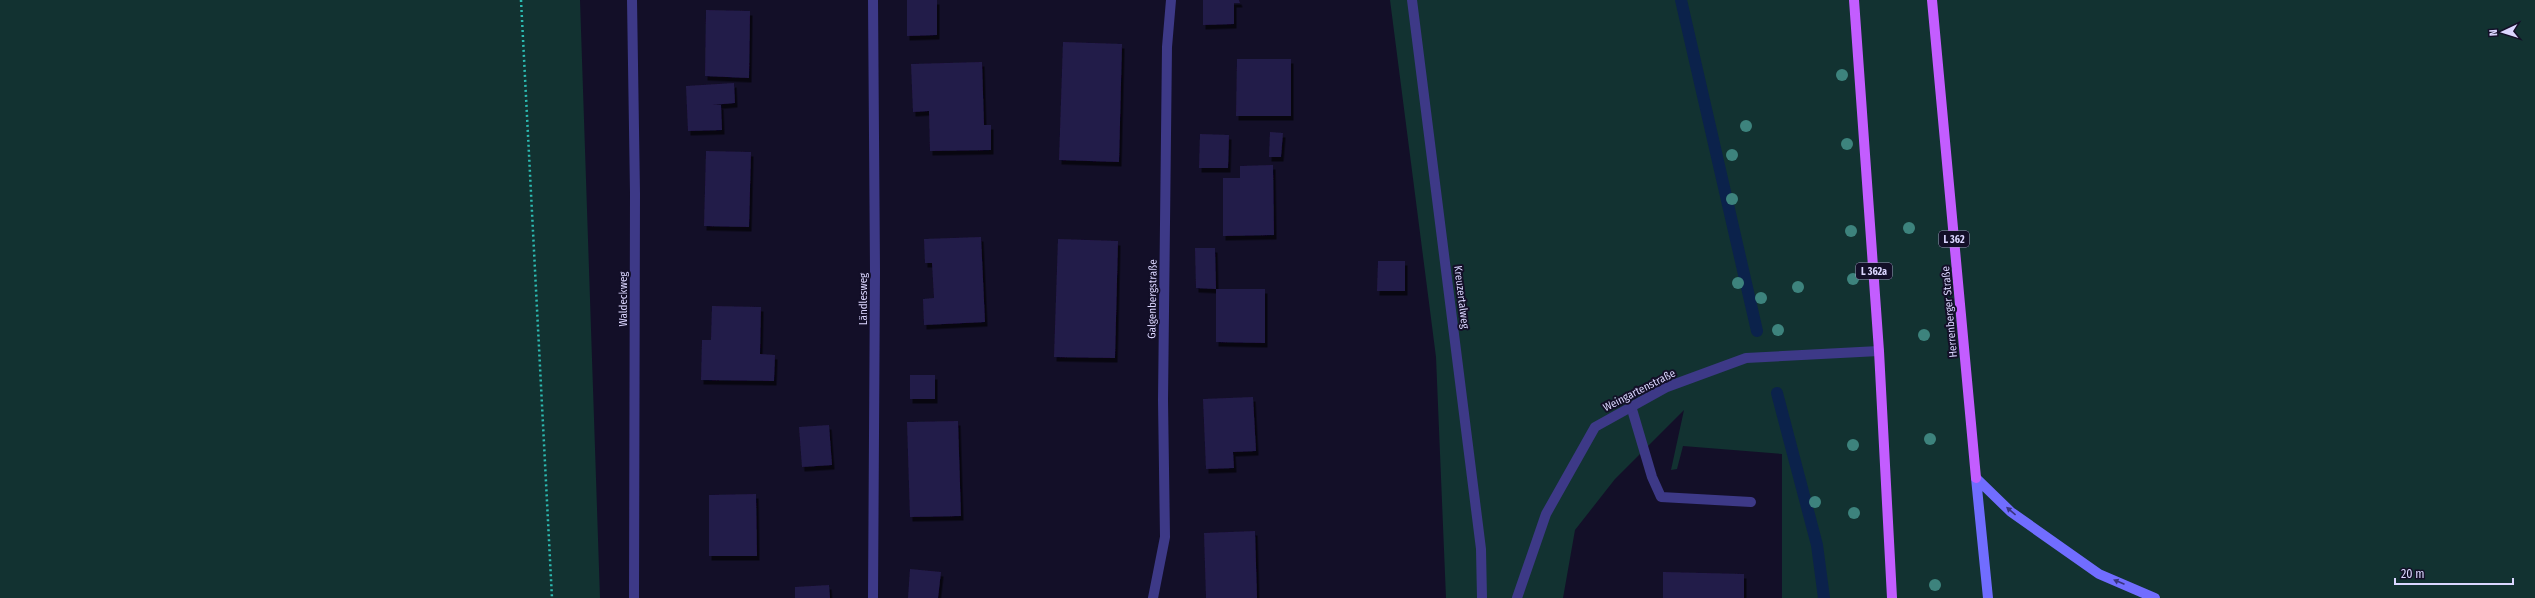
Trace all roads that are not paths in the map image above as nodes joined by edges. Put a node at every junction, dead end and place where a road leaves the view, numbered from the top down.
1 (632, 0) edge
2 (873, 0) edge
3 (1171, 0) edge
4 (1412, 0) edge
5 (1854, 0) edge
6 (1932, 0) edge
7 (1879, 351) junction
8 (1631, 406) junction
9 (1976, 478) junction
10 (1751, 502) dead end
11 (634, 598) edge
12 (873, 598) edge
13 (1153, 598) edge
14 (1482, 598) edge
15 (1517, 598) edge
16 (1892, 598) edge
17 (1988, 598) edge
18 (2155, 598) edge

1 - 11 street, Waldeckweg
2 - 12 street, Ländlesweg
3 - 13 street, Galgenbergstraße
4 - 14 street, Kreuzertalweg
5 - 7 main road, L 362a
6 - 9 main road, Herrenberger Straße / L 362
7 - 8 street, Weingartenstraße
7 - 16 main road, L 362a
8 - 10 street
8 - 15 street, Weingartenstraße
9 - 17 main road, Herrenberger Straße / L 362
18 -> 9 main road

